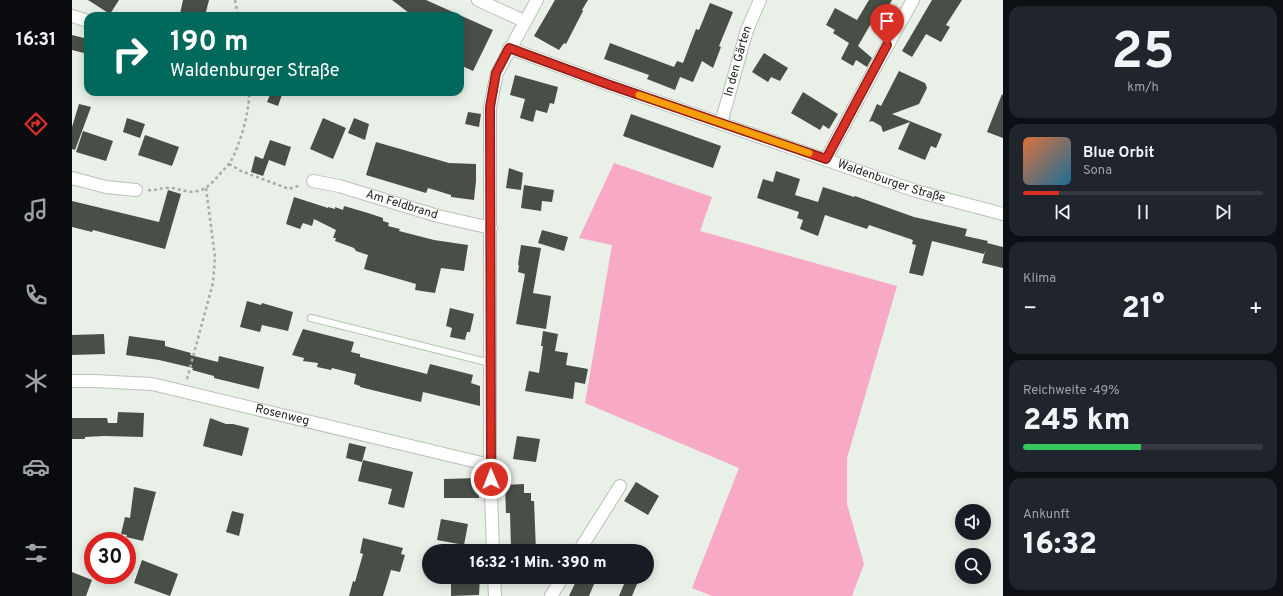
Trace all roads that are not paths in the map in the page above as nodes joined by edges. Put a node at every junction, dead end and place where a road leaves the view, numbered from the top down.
1 (478, 0) edge
2 (537, 0) edge
3 (760, 0) edge
4 (913, 0) edge
5 (72, 16) edge
6 (84, 20) edge
7 (524, 21) junction
8 (509, 48) junction
9 (721, 123) junction
10 (826, 159) junction
11 (72, 178) edge
12 (313, 181) road end
13 (136, 190) road end
14 (1003, 214) edge
15 (491, 228) junction
16 (312, 318) dead end
17 (491, 363) junction
18 (72, 381) edge
19 (490, 465) junction
20 (620, 486) dead end
21 (493, 544) edge
22 (583, 544) edge
23 (494, 584) edge
24 (559, 584) edge
25 (495, 596) edge
26 (551, 596) edge

1 - 7 street
2 - 7 street
3 - 9 street, In den Gärten
4 - 10 street
5 - 6 street
7 - 8 street
8 - 9 street, Waldenburger Straße
8 - 15 street
9 - 10 street, Waldenburger Straße
10 - 14 street, Waldenburger Straße
11 - 13 street
12 - 15 street, Am Feldbrand
15 - 17 street
16 - 17 lane
17 - 19 street
18 - 19 street, Rosenweg
19 - 21 street
20 - 22 street
23 - 25 street
24 - 26 street

